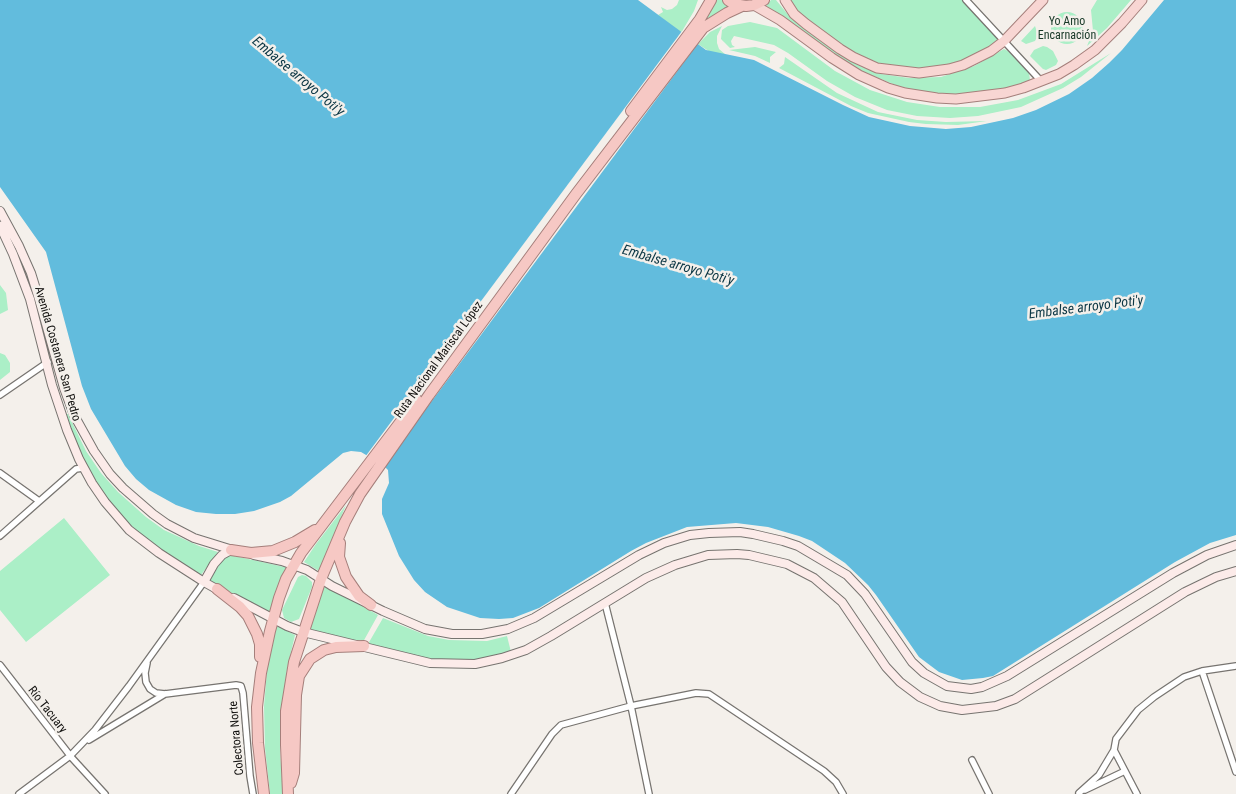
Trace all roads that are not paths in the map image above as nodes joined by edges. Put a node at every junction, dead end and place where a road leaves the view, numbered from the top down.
1 (711, 0) edge
2 (728, 0) edge
3 (764, 0) edge
4 (784, 0) edge
5 (966, 0) edge
6 (1043, 0) edge
7 (1142, 0) edge
8 (754, 5) junction
9 (742, 6) junction
10 (693, 34) junction
11 (1004, 41) junction
12 (1040, 81) junction
13 (0, 211) edge
14 (0, 226) edge
15 (48, 362) junction
16 (0, 395) edge
17 (83, 468) junction
18 (371, 469) junction
19 (0, 473) edge
20 (39, 501) junction
21 (345, 522) junction
22 (323, 524) junction
23 (0, 536) edge
24 (1236, 545) edge
25 (231, 550) junction
26 (293, 566) junction
27 (1236, 571) edge
28 (322, 579) junction
29 (204, 582) junction
30 (218, 589) junction
31 (605, 603) junction
32 (371, 605) junction
33 (273, 618) junction
34 (303, 632) junction
35 (364, 646) junction
36 (148, 661) junction
37 (0, 666) edge
38 (1236, 666) edge
39 (1202, 671) junction
40 (261, 673) junction
41 (165, 694) junction
42 (631, 706) junction
43 (81, 745) junction
44 (1114, 750) junction
45 (70, 756) junction
46 (972, 760) dead end
47 (1125, 771) junction
48 (1236, 772) edge
49 (288, 792) edge
50 (1078, 793) edge
51 (19, 794) edge
52 (105, 794) edge
53 (253, 794) edge
54 (264, 794) edge
55 (511, 794) edge
56 (649, 794) edge
57 (843, 794) edge
58 (989, 794) edge
59 (1137, 794) edge

1 - 10 highway, Ruta Nacional Mariscal López
2 - 9 highway, Ruta Nacional Mariscal López
3 - 8 highway, Ruta Nacional Mariscal López
4 - 11 main road
5 - 11 street
6 - 11 main road
7 - 12 main road
8 - 9 highway, Ruta Nacional Mariscal López
8 - 12 main road
9 - 10 highway, Ruta Nacional Mariscal López
10 - 18 highway, Ruta Nacional Mariscal López
11 - 12 street
13 - 25 main road, Avenida Costanera San Pedro
14 - 15 main road, Avenida Costanera San Pedro
15 - 16 street
15 - 17 main road, Avenida Costanera San Pedro
17 - 20 street
17 - 29 main road, Avenida Costanera San Pedro
18 - 21 highway, Ruta Nacional Mariscal López
18 - 22 highway, Ruta Nacional Mariscal López
19 - 20 street
20 - 23 street
21 - 28 highway, Ruta Nacional Mariscal López
21 - 32 highway
22 - 25 highway
22 - 26 highway, Ruta Nacional Mariscal López
24 - 32 main road, Avenida Costanera San Pedro
25 - 26 main road, Avenida Costanera San Pedro
25 - 29 main road
26 - 28 main road, Avenida Costanera San Pedro
26 - 33 highway, Ruta Nacional Mariscal López
27 - 31 main road, Avenida Costanera San Pedro
28 - 32 main road, Avenida Costanera San Pedro
28 - 34 highway, Ruta Nacional Mariscal López
29 - 30 main road, Avenida Costanera San Pedro
29 - 36 street
30 - 33 main road, Avenida Costanera San Pedro
30 - 40 highway
31 - 35 main road, Avenida Costanera San Pedro
31 - 42 street
33 - 34 main road, Avenida Costanera San Pedro
33 - 40 highway, Ruta Nacional Mariscal López
34 - 35 main road, Avenida Costanera San Pedro
34 - 49 highway, Ruta Nacional Mariscal López
35 - 49 highway
36 - 41 street
36 - 43 street
37 - 45 street, Río Tacuary
38 - 39 street
39 - 44 street
39 - 48 street
40 - 54 highway, Ruta Nacional Mariscal López
41 - 43 street
41 - 53 street, Colectora Norte
42 - 55 street
42 - 56 street
42 - 57 street
43 - 45 street
44 - 47 street
44 - 50 street
45 - 51 street
45 - 52 street, Río Tacuary
46 - 58 street
47 - 50 street
47 - 59 street

